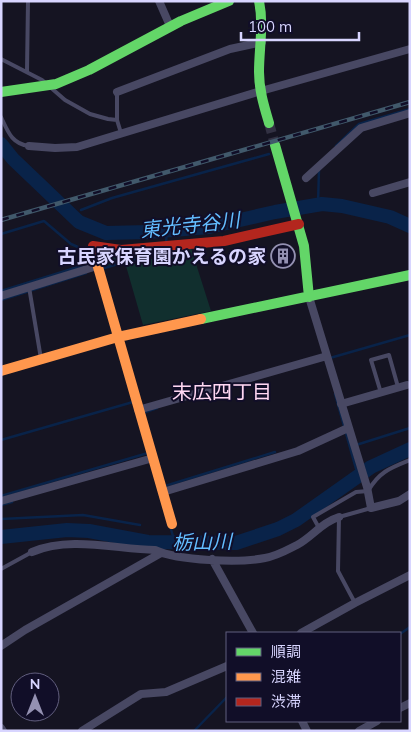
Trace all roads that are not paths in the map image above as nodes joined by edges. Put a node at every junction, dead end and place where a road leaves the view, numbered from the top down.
1 (28, 1) edge
2 (159, 1) edge
3 (229, 1) edge
4 (259, 1) edge
5 (170, 26) junction
6 (262, 42) junction
7 (410, 49) edge
8 (1, 59) edge
9 (27, 71) junction
10 (47, 86) junction
11 (260, 91) junction
12 (1, 92) edge
13 (117, 92) joint
14 (410, 114) edge
15 (1, 117) edge
16 (117, 120) junction
17 (269, 123) tunnel mouth
18 (121, 133) junction
19 (275, 145) tunnel mouth
20 (29, 146) joint
21 (306, 178) dead end
22 (410, 182) edge
23 (373, 193) dead end
24 (298, 223) junction
25 (97, 266) junction
26 (410, 275) edge
27 (29, 287) junction
28 (1, 296) edge
29 (309, 298) junction
30 (118, 337) junction
31 (327, 356) junction
32 (41, 360) junction
33 (1, 371) edge
34 (407, 385) dead end
35 (398, 388) junction
36 (381, 393) junction
37 (341, 404) junction
38 (138, 410) junction
39 (348, 428) junction
40 (153, 458) junction
41 (410, 460) edge
42 (367, 489) junction
43 (163, 492) junction
44 (410, 494) edge
45 (1, 501) edge
46 (371, 508) junction
47 (339, 517) junction
48 (172, 524) dead end
49 (319, 528) junction
50 (32, 552) joint
51 (161, 553) junction
52 (212, 559) junction
53 (1, 569) edge
54 (410, 575) edge
55 (355, 603) junction
56 (252, 632) edge
57 (303, 632) edge
58 (1, 646) edge
59 (226, 666) edge
60 (375, 722) edge
61 (82, 731) edge
62 (359, 731) edge

1 - 9 lane
2 - 5 street
3 - 5 street
4 - 6 street
5 - 10 street
6 - 11 street
6 - 13 street
7 - 11 street
8 - 9 lane
9 - 10 lane
10 - 12 street
10 - 16 lane
11 - 17 street
11 - 18 street
13 - 16 lane
14 - 21 street
15 - 20 lane
16 - 18 lane
18 - 20 street
19 - 24 street
22 - 23 street
24 - 25 street
24 - 29 street
25 - 27 street
25 - 30 street
26 - 29 street
27 - 28 street
27 - 32 lane
29 - 30 street
29 - 31 street
30 - 32 street
30 - 38 street
31 - 37 street
31 - 38 street
32 - 33 street
34 - 35 street
35 - 36 street
35 - 36 lane
36 - 37 street
37 - 39 street
38 - 40 street
39 - 42 street
39 - 43 street
40 - 43 street
40 - 45 street
41 - 42 lane
42 - 46 street
42 - 49 lane
43 - 48 street
44 - 46 street
46 - 47 lane
47 - 49 street
47 - 55 lane
49 - 52 street
50 - 51 street
50 - 53 lane
51 - 52 street
51 - 58 street
52 - 56 street
54 - 55 street
55 - 57 street
59 - 61 street
60 - 62 street

